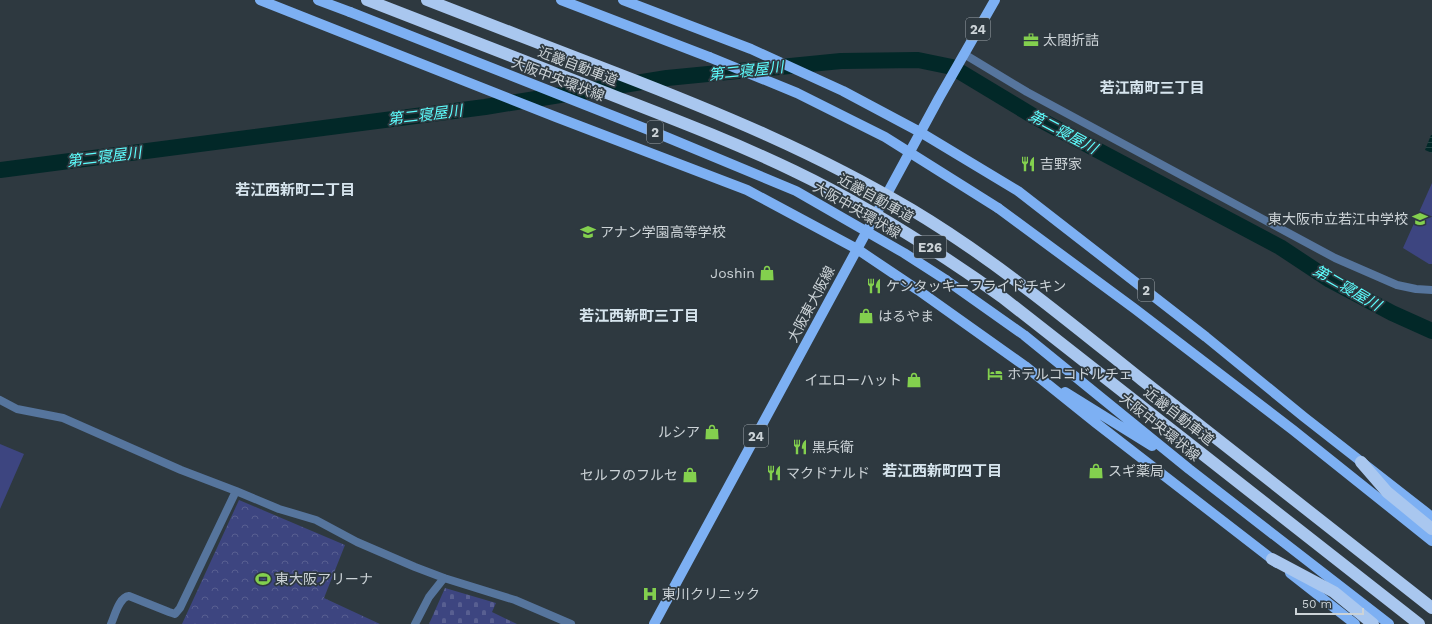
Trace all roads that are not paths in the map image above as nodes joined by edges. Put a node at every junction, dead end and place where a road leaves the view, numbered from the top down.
1 (260, 0) edge
2 (318, 0) edge
3 (366, 0) edge
4 (427, 0) edge
5 (561, 0) edge
6 (623, 0) edge
7 (995, 0) edge
8 (962, 56) junction
9 (920, 132) junction
10 (857, 248) junction
11 (1432, 290) edge
12 (1024, 366) junction
13 (0, 400) edge
14 (1361, 462) junction
15 (1189, 469) junction
16 (236, 491) junction
17 (1432, 517) edge
18 (1432, 529) edge
19 (1432, 541) edge
20 (1272, 559) junction
21 (444, 578) junction
22 (1432, 608) edge
23 (111, 624) edge
24 (415, 624) edge
25 (571, 624) edge
26 (654, 624) edge
27 (1355, 624) edge
28 (1372, 624) edge
29 (1388, 624) edge
30 (1419, 624) edge

1 - 10 main road, 2
2 - 15 main road, 大阪中央環状線 / 2, bridge
3 - 30 highway, 近畿自動車道 / E26, bridge
4 - 22 highway, 近畿自動車道 / E26, bridge
5 - 19 main road, 2, bridge
6 - 9 main road, 2
7 - 8 main road, 大阪東大阪線 / 24
8 - 9 main road, 大阪東大阪線 / 24
8 - 11 street
9 - 10 main road, 大阪東大阪線 / 24
9 - 14 main road, 2
10 - 12 main road, 2
10 - 26 main road, 大阪東大阪線 / 24
12 - 15 main road
12 - 20 main road, 2
13 - 16 street
14 - 17 main road, 2
14 - 18 highway
15 - 29 main road, 大阪中央環状線 / 2
16 - 21 street
16 - 23 street
20 - 27 main road, 2
20 - 28 highway
21 - 24 street
21 - 25 street

